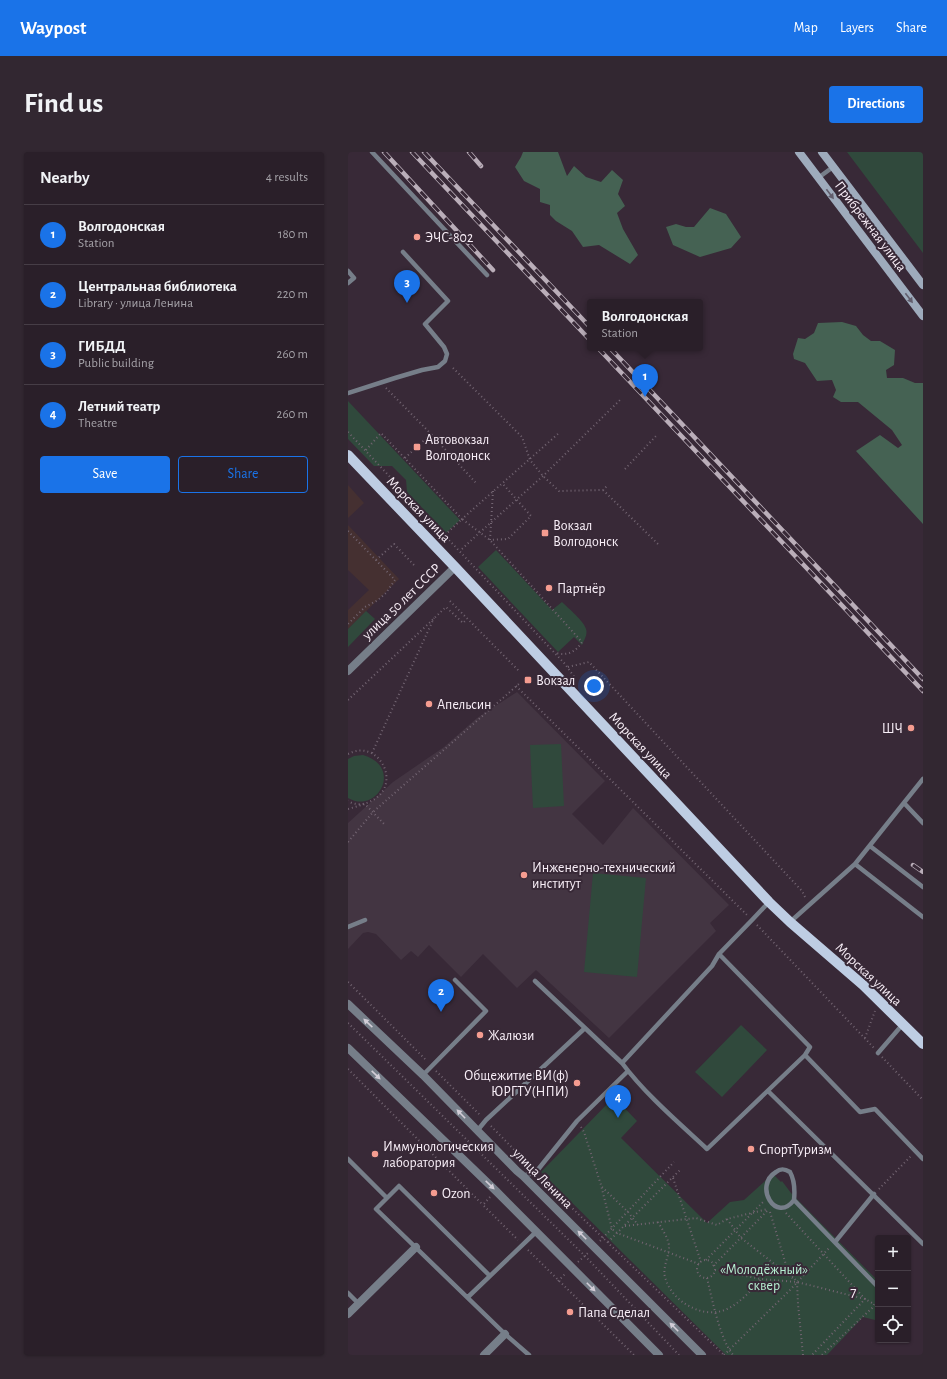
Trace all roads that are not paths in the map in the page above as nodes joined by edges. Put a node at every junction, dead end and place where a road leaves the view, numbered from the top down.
1 (372, 152) edge
2 (799, 152) edge
3 (822, 152) edge
4 (833, 167) junction
5 (818, 178) junction
6 (403, 252) dead end
7 (348, 271) edge
8 (487, 275) dead end
9 (348, 283) edge
10 (923, 285) edge
11 (923, 316) edge
12 (348, 393) edge
13 (348, 456) edge
14 (455, 567) junction
15 (348, 671) edge
16 (923, 779) edge
17 (904, 803) junction
18 (923, 823) edge
19 (870, 846) junction
20 (856, 864) junction
21 (923, 887) edge
22 (768, 902) junction
23 (923, 917) edge
24 (365, 920) dead end
25 (790, 922) junction
26 (348, 927) edge
27 (719, 954) junction
28 (455, 980) dead end
29 (535, 981) dead end
30 (348, 1004) edge
31 (903, 1024) junction
32 (584, 1028) junction
33 (921, 1039) edge
34 (348, 1048) edge
35 (878, 1053) road end
36 (805, 1055) junction
37 (622, 1063) junction
38 (628, 1071) junction
39 (423, 1075) junction
40 (768, 1090) junction
41 (477, 1131) junction
42 (348, 1159) edge
43 (923, 1159) edge
44 (520, 1173) junction
45 (874, 1194) junction
46 (387, 1198) junction
47 (794, 1200) junction
48 (537, 1231) junction
49 (835, 1242) junction
50 (923, 1244) edge
51 (416, 1247) junction
52 (490, 1276) junction
53 (875, 1284) edge
54 (348, 1293) edge
55 (468, 1297) junction
56 (359, 1304) junction
57 (348, 1314) edge
58 (505, 1334) junction
59 (484, 1355) edge
60 (529, 1355) edge
61 (659, 1355) edge
62 (702, 1355) edge

1 - 8 lane
2 - 5 main road, Прибрежная улица
3 - 4 main road, Прибрежная улица
4 - 5 lane
4 - 10 main road, Прибрежная улица
5 -> 11 main road, Прибрежная улица
6 - 12 lane
7 - 9 lane
13 - 14 main road, Морская улица
14 - 15 street, улица 50 лет СССР
14 - 22 main road, Морская улица
16 - 17 lane
17 - 18 lane
17 - 19 lane
19 - 20 lane
19 - 21 lane
20 - 23 lane
20 - 25 lane
22 - 25 main road, Морская улица
22 - 27 lane
24 - 26 lane
25 - 31 main road, Морская улица
27 - 36 lane
27 - 37 lane
28 - 39 lane
29 - 32 lane
39 -> 30 street, улица Ленина
31 - 33 main road, Морская улица
31 - 35 lane
32 - 37 lane
32 - 41 lane
34 -> 48 street
36 - 40 lane
36 - 43 lane
37 - 38 lane
38 - 40 lane
38 - 44 lane
41 -> 39 street, улица Ленина
40 - 45 lane
41 - 44 street, улица Ленина
42 - 46 lane
62 -> 44 street, улица Ленина
45 - 49 lane
45 - 50 lane
46 - 51 lane
46 - 52 lane
47 - 47 lane
47 - 49 lane
48 - 52 lane
48 -> 61 street
49 - 53 lane
51 - 55 lane
51 - 56 street
52 - 55 lane
54 - 56 lane
55 - 58 lane
56 - 57 street
58 - 59 street
58 - 60 lane

